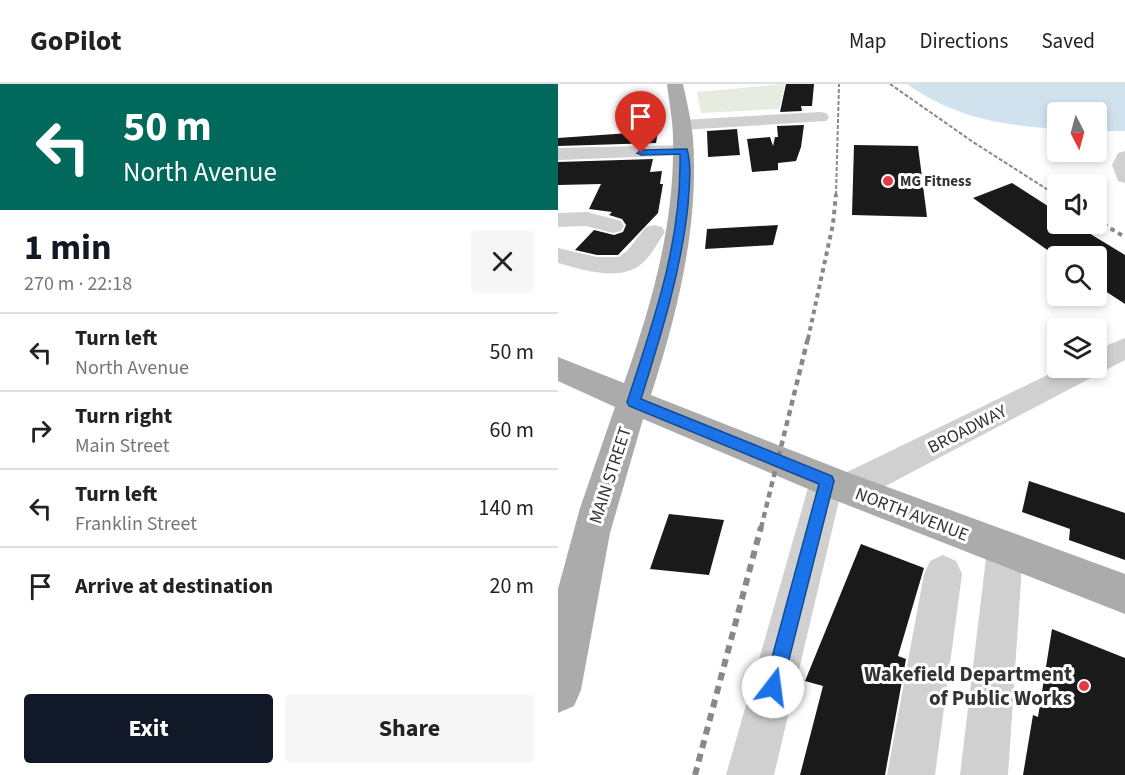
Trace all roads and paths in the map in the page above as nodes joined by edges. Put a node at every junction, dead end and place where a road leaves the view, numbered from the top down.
1 (675, 84) edge
2 (820, 117) dead end
3 (683, 138) junction
4 (558, 154) edge
5 (1125, 157) edge
6 (1125, 177) edge
7 (558, 220) edge
8 (613, 226) dead end
9 (654, 232) dead end
10 (558, 255) edge
11 (1125, 348) edge
12 (1107, 357) edge
13 (558, 368) edge
14 (1066, 378) edge
15 (634, 402) junction
16 (837, 485) junction
17 (1005, 550) junction
18 (943, 574) dead end
19 (1125, 594) edge
20 (558, 690) edge
21 (750, 775) edge
22 (911, 775) edge
23 (984, 775) edge

1 - 3 main road, MAIN STREET
2 - 3 street
3 - 4 street
3 - 15 main road, MAIN STREET
5 - 6 street
7 - 8 street
9 - 10 street
11 - 12 street
13 - 15 main road, NORTH AVENUE
14 - 16 street, BROADWAY
15 - 16 main road, NORTH AVENUE
15 - 20 main road, MAIN STREET
16 - 17 main road, NORTH AVENUE
16 - 21 street
17 - 19 main road, NORTH AVENUE
17 - 23 street
18 - 22 street

